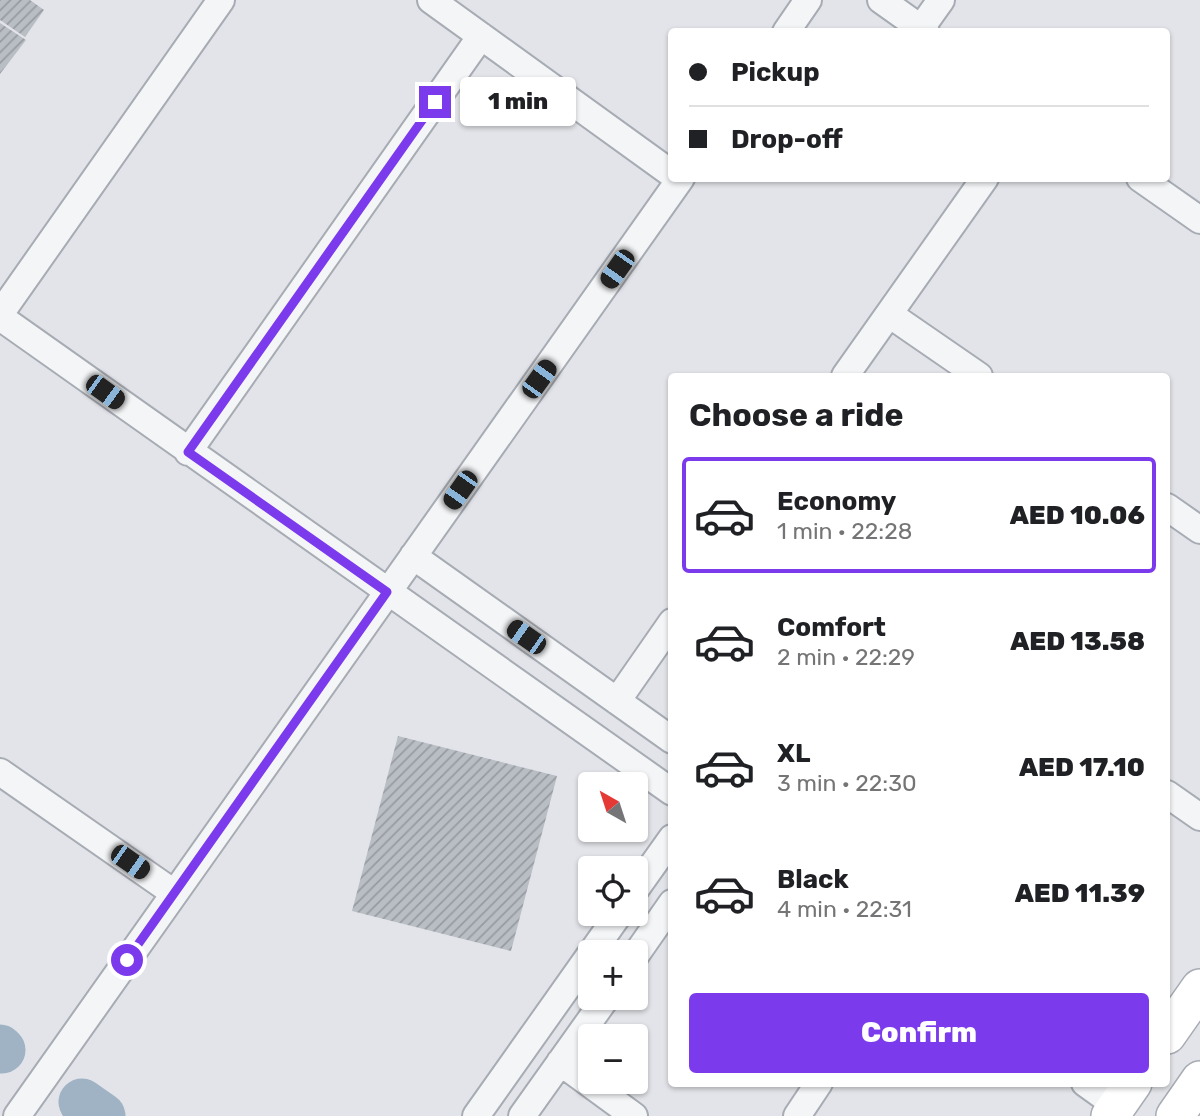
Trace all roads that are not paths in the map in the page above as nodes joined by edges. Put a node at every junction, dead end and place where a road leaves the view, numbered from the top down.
1 (220, 0) edge
2 (431, 0) edge
3 (808, 0) edge
4 (881, 0) edge
5 (941, 0) edge
6 (789, 28) edge
7 (921, 28) edge
8 (925, 28) edge
9 (481, 36) junction
10 (668, 171) edge
11 (675, 182) edge
12 (982, 182) edge
13 (1146, 182) edge
14 (1200, 220) edge
15 (889, 314) junction
16 (0, 315) edge
17 (847, 373) edge
18 (975, 373) edge
19 (188, 452) junction
20 (1170, 509) edge
21 (1200, 530) edge
22 (413, 556) junction
23 (387, 592) junction
24 (668, 628) edge
25 (617, 701) junction
26 (668, 737) edge
27 (0, 772) edge
28 (668, 789) edge
29 (1170, 796) edge
30 (1200, 817) edge
31 (668, 844) edge
32 (648, 872) edge
33 (174, 893) junction
34 (668, 909) edge
35 (646, 940) edge
36 (578, 971) edge
37 (1200, 988) edge
38 (597, 1010) edge
39 (1170, 1031) edge
40 (560, 1062) junction
41 (1200, 1080) edge
42 (816, 1087) edge
43 (1092, 1087) edge
44 (1120, 1102) edge
45 (0, 1112) edge
46 (6, 1116) edge
47 (17, 1116) edge
48 (476, 1116) edge
49 (522, 1116) edge
50 (634, 1116) edge
51 (797, 1116) edge
52 (1175, 1116) edge

1 - 16 street
2 - 9 street
3 - 6 street
4 - 7 street
5 - 8 street
9 - 10 street
9 - 19 street
11 - 22 street
12 - 15 street
13 - 14 street
15 - 17 street
15 - 18 street
16 - 19 street
19 - 23 street
20 - 21 street
22 - 23 street
22 - 25 street
23 - 28 street
23 - 33 street
24 - 25 street
25 - 26 street
27 - 33 street
29 - 30 street
31 - 32 street
33 - 47 street
34 - 35 street
36 - 48 street
37 - 39 street
38 - 40 street
40 - 49 street
40 - 50 street
41 - 52 street
42 - 51 street
43 - 44 street
45 - 46 street

